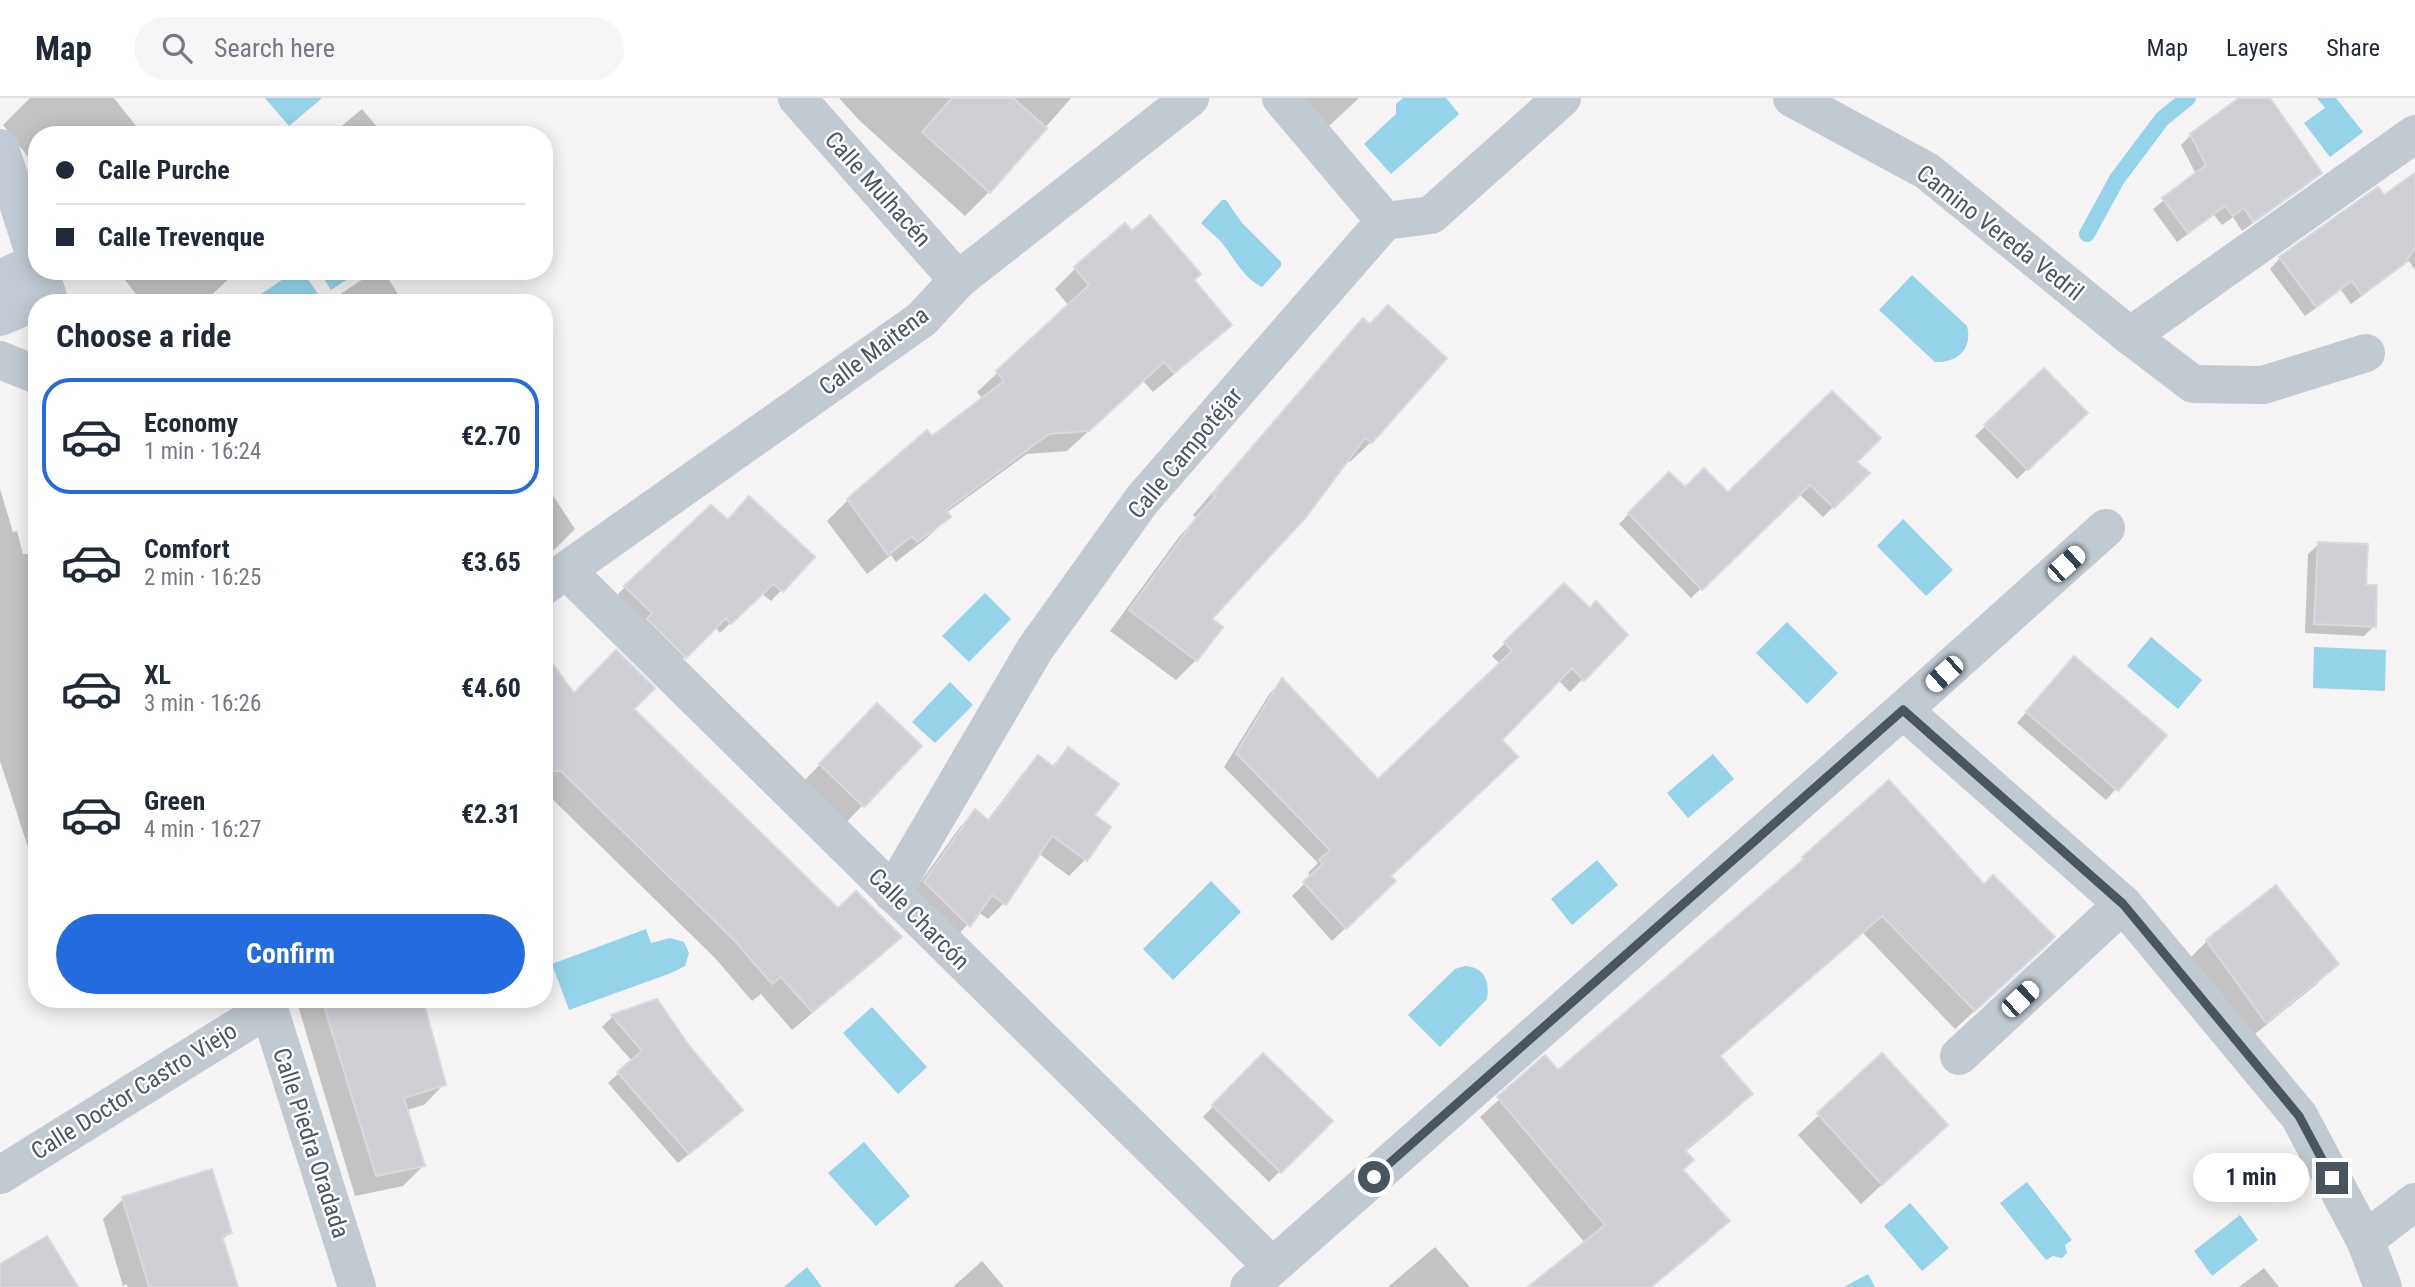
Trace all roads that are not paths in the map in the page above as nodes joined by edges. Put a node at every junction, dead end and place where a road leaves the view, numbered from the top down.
1 (797, 98) edge
2 (1191, 98) edge
3 (1281, 98) edge
4 (1562, 98) edge
5 (1792, 98) edge
6 (2415, 134) edge
7 (0, 148) edge
8 (1385, 221) junction
9 (28, 235) edge
10 (0, 279) edge
11 (28, 279) edge
12 (41, 280) edge
13 (958, 280) junction
14 (0, 317) edge
15 (2130, 336) junction
16 (2367, 354) dead end
17 (0, 360) edge
18 (28, 371) edge
19 (2106, 528) dead end
20 (556, 579) edge
21 (1903, 710) junction
22 (892, 892) junction
23 (2123, 904) junction
24 (261, 1008) edge
25 (268, 1008) edge
26 (1959, 1056) dead end
27 (0, 1175) edge
28 (2415, 1202) edge
29 (2365, 1240) junction
30 (1260, 1277) edge
31 (357, 1287) edge
32 (2383, 1287) edge

1 - 13 street, Calle Mulhacén
2 - 13 street, Calle Maitena
3 - 8 street
4 - 8 street
5 - 15 street, Camino Vereda Vedril
6 - 15 street
7 - 9 street
8 - 22 street, Calle Campotéjar
10 - 11 street
12 - 14 street
13 - 20 street, Calle Maitena
15 - 16 street, Camino Vereda Vedril
17 - 18 street
19 - 21 street
20 - 22 street, Calle Charcón
21 - 23 street
21 - 30 street
22 - 30 street, Calle Charcón
23 - 26 street
23 - 29 street
24 - 27 street, Calle Doctor Castro Viejo
25 - 31 street, Calle Piedra Oradada
28 - 29 street
29 - 32 street

